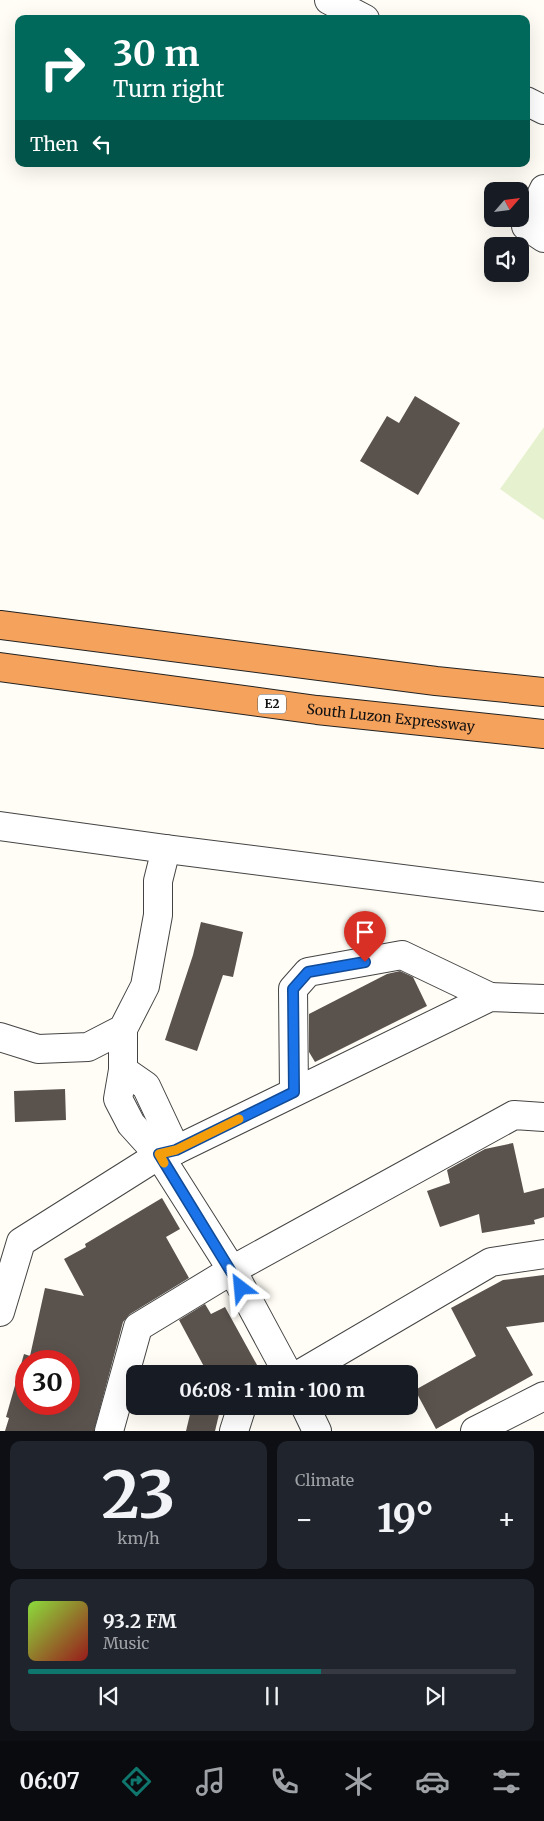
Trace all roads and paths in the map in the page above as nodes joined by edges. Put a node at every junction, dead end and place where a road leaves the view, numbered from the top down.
1 (328, 0) edge
2 (357, 15) edge
3 (530, 103) edge
4 (544, 110) edge
5 (544, 189) edge
6 (544, 238) edge
7 (0, 625) edge
8 (0, 667) edge
9 (544, 692) edge
10 (544, 734) edge
11 (0, 826) edge
12 (166, 849) junction
13 (544, 897) edge
14 (490, 997) junction
15 (544, 999) edge
16 (123, 1030) junction
17 (0, 1037) edge
18 (294, 1092) junction
19 (544, 1117) edge
20 (168, 1152) junction
21 (544, 1254) edge
22 (232, 1270) junction
23 (0, 1312) edge
24 (283, 1365) edge
25 (315, 1365) edge
26 (544, 1396) edge
27 (239, 1415) edge
28 (309, 1415) edge
29 (109, 1431) edge
30 (234, 1431) edge
31 (317, 1431) edge
32 (476, 1431) edge

1 - 2 street
3 - 4 street
5 - 6 street
7 - 9 highway
8 - 10 highway, South Luzon Expressway / E2
11 - 12 street
12 - 13 street
12 - 16 street
14 - 15 street
14 - 18 street
14 - 18 street
16 - 17 street
16 - 20 street
18 - 20 street
19 - 22 street
20 - 22 street
20 - 23 street
21 - 25 street
22 - 24 street
22 - 29 street
26 - 32 street
27 - 30 street
28 - 31 street

